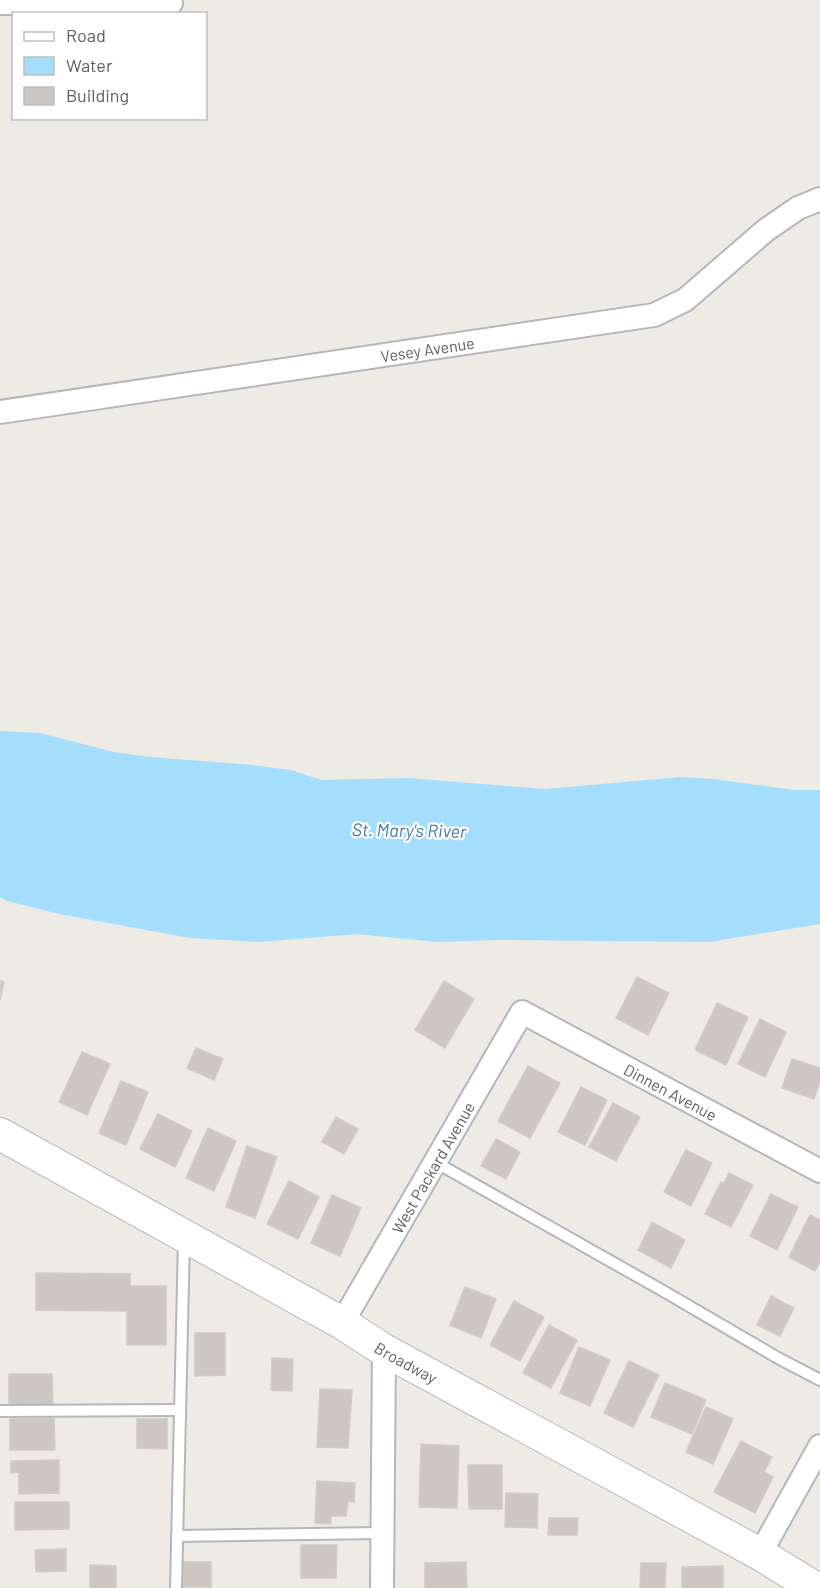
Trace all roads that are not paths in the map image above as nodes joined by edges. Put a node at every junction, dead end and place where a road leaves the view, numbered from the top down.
1 (0, 3) edge
2 (171, 3) dead end
3 (820, 199) edge
4 (0, 412) edge
5 (522, 1012) joint
6 (0, 1134) edge
7 (435, 1161) junction
8 (820, 1171) edge
9 (184, 1235) junction
10 (342, 1323) junction
11 (384, 1350) junction
12 (820, 1380) edge
13 (179, 1410) junction
14 (0, 1411) edge
15 (820, 1446) edge
16 (382, 1533) junction
17 (177, 1536) junction
18 (760, 1554) junction
19 (805, 1585) edge
20 (176, 1588) edge
21 (382, 1588) edge

1 - 2 street
3 - 4 street, Vesey Avenue
5 - 7 street, West Packard Avenue
5 - 8 street, Dinnen Avenue
6 - 9 main road, Broadway
7 - 10 street, West Packard Avenue
7 - 12 lane
9 - 10 main road, Broadway
9 - 13 lane
10 - 11 main road, Broadway
11 - 16 street
11 - 18 main road, Broadway
13 - 14 lane
13 - 17 lane
15 - 18 street
16 - 17 lane
16 - 21 street
17 - 20 lane
18 - 19 main road, Broadway

